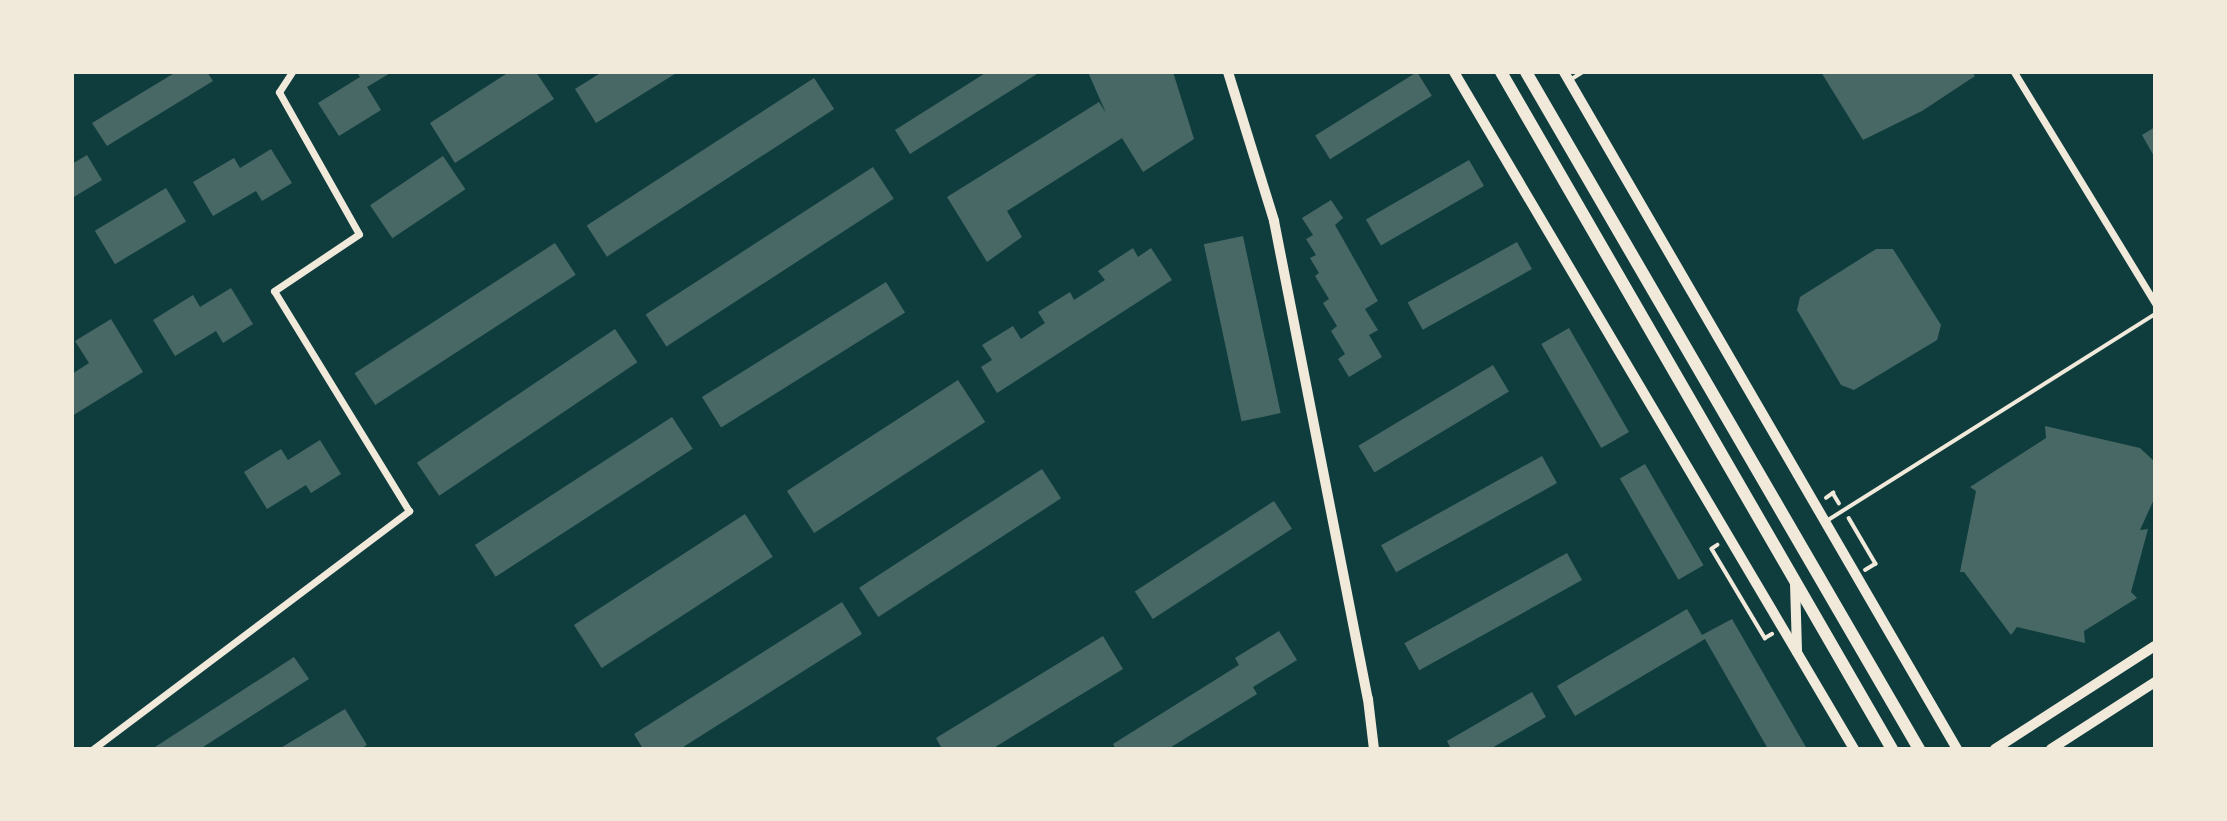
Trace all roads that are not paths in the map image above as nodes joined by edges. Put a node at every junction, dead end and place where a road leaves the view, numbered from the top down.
1 (292, 72) edge
2 (1228, 72) edge
3 (1454, 72) edge
4 (1500, 72) edge
5 (1526, 72) edge
6 (1583, 72) edge
7 (2014, 72) edge
8 (1566, 76) edge
9 (2155, 303) edge
10 (2155, 314) edge
11 (1825, 522) junction
12 (1796, 582) junction
13 (2155, 646) edge
14 (1797, 652) junction
15 (2155, 682) edge
16 (93, 749) edge
17 (1374, 749) edge
18 (1854, 749) edge
19 (1892, 749) edge
20 (1919, 749) edge
21 (1957, 749) edge
22 (1995, 749) edge
23 (2051, 749) edge

1 - 16 street
2 - 17 street
3 - 14 street
4 - 12 main road
5 - 20 main road
6 - 8 lane
7 - 9 street
8 - 11 street
10 - 11 lane
11 - 21 street
12 - 14 street
12 - 19 main road
13 - 22 main road
14 - 18 street
15 - 23 main road

